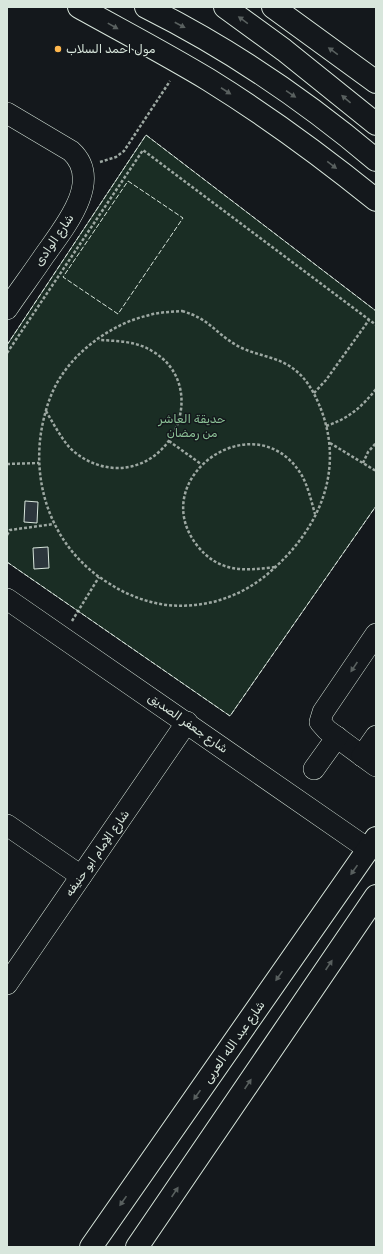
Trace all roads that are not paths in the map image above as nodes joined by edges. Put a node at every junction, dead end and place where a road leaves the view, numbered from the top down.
1 (79, 7) edge
2 (146, 7) edge
3 (224, 7) edge
4 (273, 7) edge
5 (376, 82) edge
6 (7, 113) edge
7 (376, 124) edge
8 (376, 160) edge
9 (376, 200) edge
10 (7, 309) edge
11 (7, 598) edge
12 (376, 634) edge
13 (187, 722) junction
14 (376, 736) edge
15 (337, 737) junction
16 (369, 761) edge
17 (314, 769) dead end
18 (7, 825) edge
19 (372, 843) edge
20 (81, 876) junction
21 (376, 896) edge
22 (7, 984) edge
23 (91, 1247) edge
24 (137, 1247) edge

1 -> 9 main road
2 -> 8 main road
7 -> 3 main road
5 -> 4 main road
6 - 10 street, شارع الوادى
11 - 13 street, شارع جعفر الصديق
12 -> 15 street
13 - 19 street, شارع جعفر الصديق
13 - 20 street, شارع الإمام ابو حنيفه
14 - 16 street
15 - 16 street
15 - 17 street
18 - 20 street
19 -> 23 main road, شارع عبد الله العربى
20 - 22 street, شارع الإمام ابو حنيفه
24 -> 21 main road

